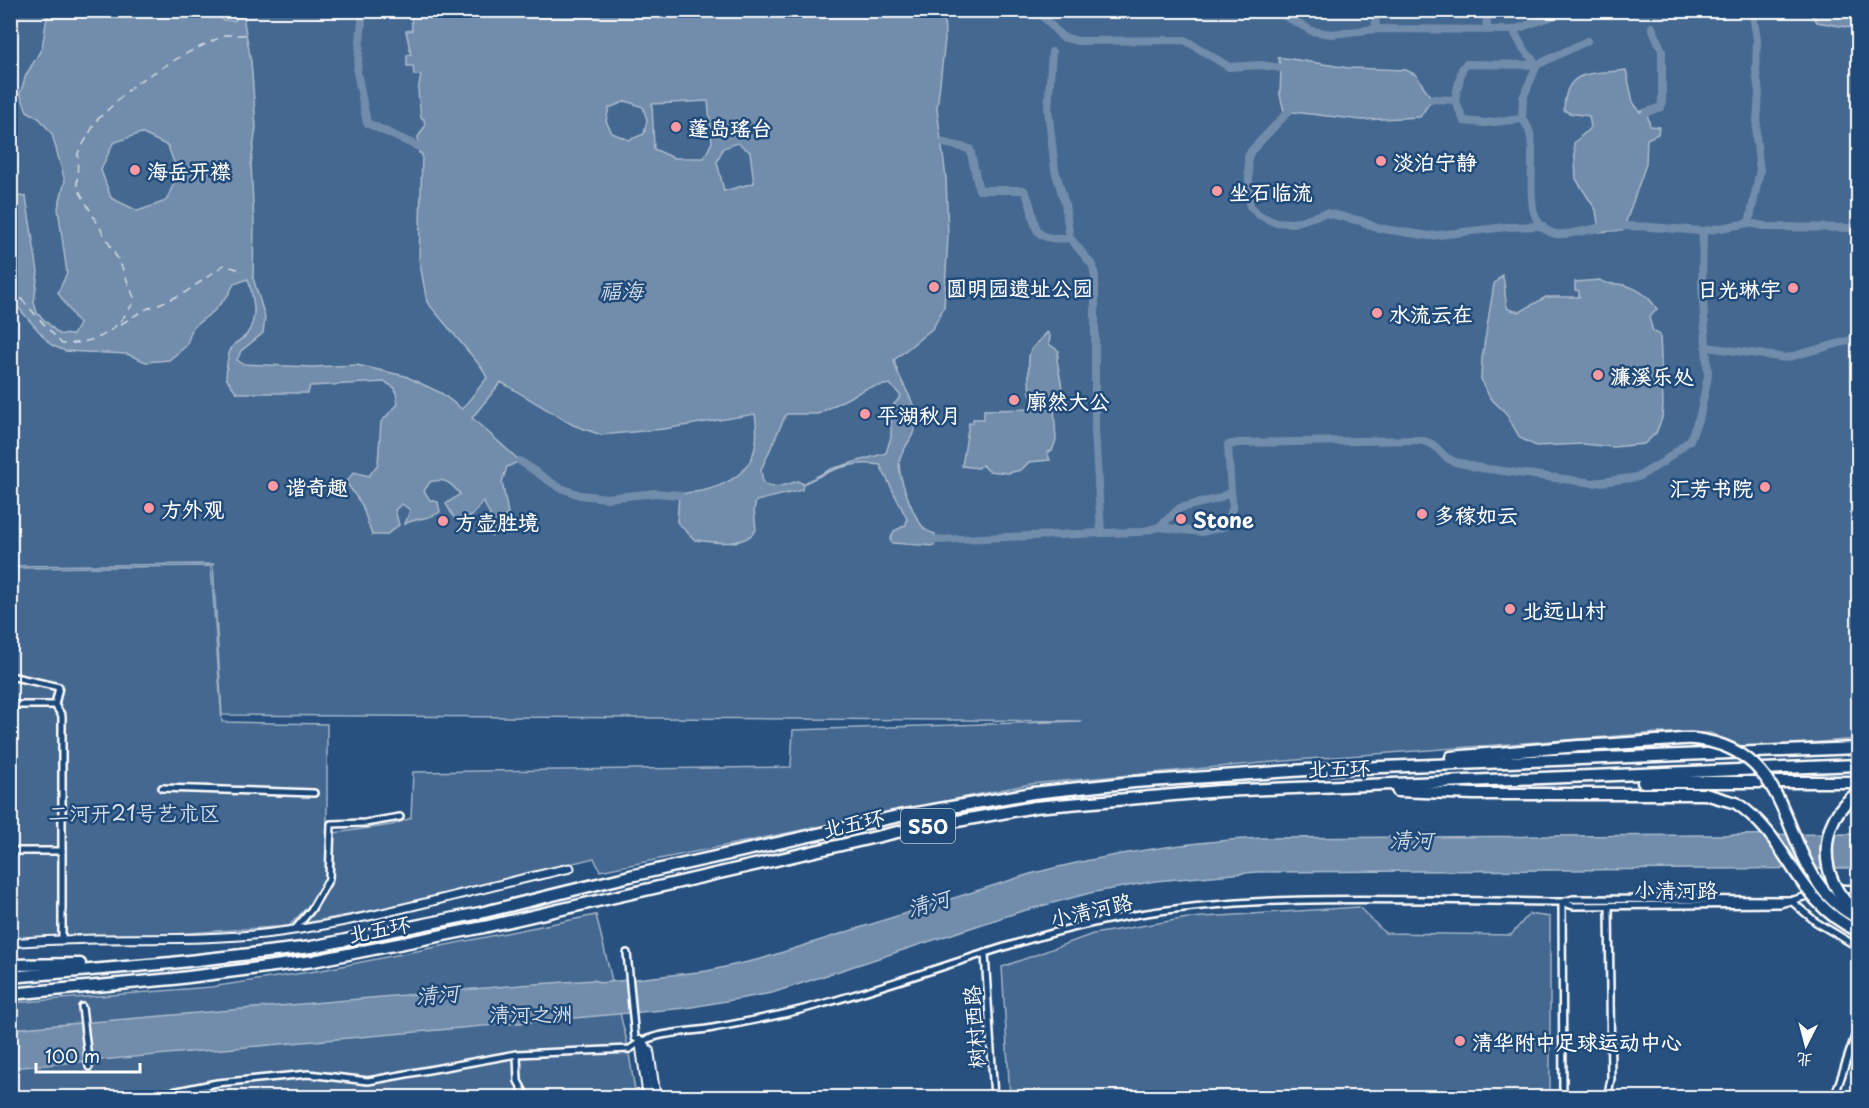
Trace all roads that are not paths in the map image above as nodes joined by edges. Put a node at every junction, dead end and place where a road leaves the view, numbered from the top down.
1 (10, 676) edge
2 (10, 705) edge
3 (56, 705) junction
4 (1858, 748) edge
5 (1858, 765) edge
6 (1307, 770) junction
7 (1529, 780) junction
8 (1858, 782) edge
9 (1308, 787) junction
10 (162, 788) dead end
11 (314, 793) dead end
12 (1858, 793) edge
13 (400, 817) dead end
14 (62, 851) junction
15 (10, 852) edge
16 (570, 868) dead end
17 (1858, 889) edge
18 (1790, 900) junction
19 (1562, 902) junction
20 (1609, 906) junction
21 (1858, 913) edge
22 (1858, 918) edge
23 (295, 929) junction
24 (1858, 931) edge
25 (62, 941) junction
26 (10, 943) edge
27 (1858, 947) edge
28 (627, 953) dead end
29 (985, 954) junction
30 (171, 963) junction
31 (10, 965) edge
32 (10, 977) edge
33 (10, 994) edge
34 (81, 1007) dead end
35 (1858, 1027) edge
36 (640, 1041) junction
37 (517, 1054) junction
38 (89, 1067) dead end
39 (143, 1098) edge
40 (527, 1098) edge
41 (648, 1098) edge
42 (656, 1098) edge
43 (994, 1098) edge
44 (1563, 1098) edge
45 (1607, 1098) edge
46 (1834, 1098) edge

1 - 3 street
2 - 3 street
3 - 14 street
4 - 6 highway, 北五环 / S50
5 - 7 highway, 北五环 / S50
6 - 22 highway, bridge
6 - 30 highway, 北五环 / S50
7 - 8 highway
7 - 9 highway, 北五环 / S50
9 - 24 highway, bridge
9 - 33 highway, 北五环 / S50
10 - 11 street
12 - 21 highway, bridge
13 - 23 street
14 - 15 street
14 - 25 street
16 - 23 street
17 - 18 street, 小清河路
18 - 19 street, 小清河路
18 - 20 street, 小清河路
18 - 27 street
19 - 20 street, 小清河路
19 - 29 street, 小清河路
19 - 44 street
20 - 45 street
23 - 25 street
25 - 26 street
28 - 36 street
29 - 36 street, 小清河路
29 - 43 street, 树村西路
30 - 31 highway
30 - 32 highway, 北五环 / S50
34 - 38 street
35 - 46 street
36 - 37 street, 小清河路
36 - 41 main road
36 - 42 main road
37 - 39 street, 小清河路
37 - 40 street

